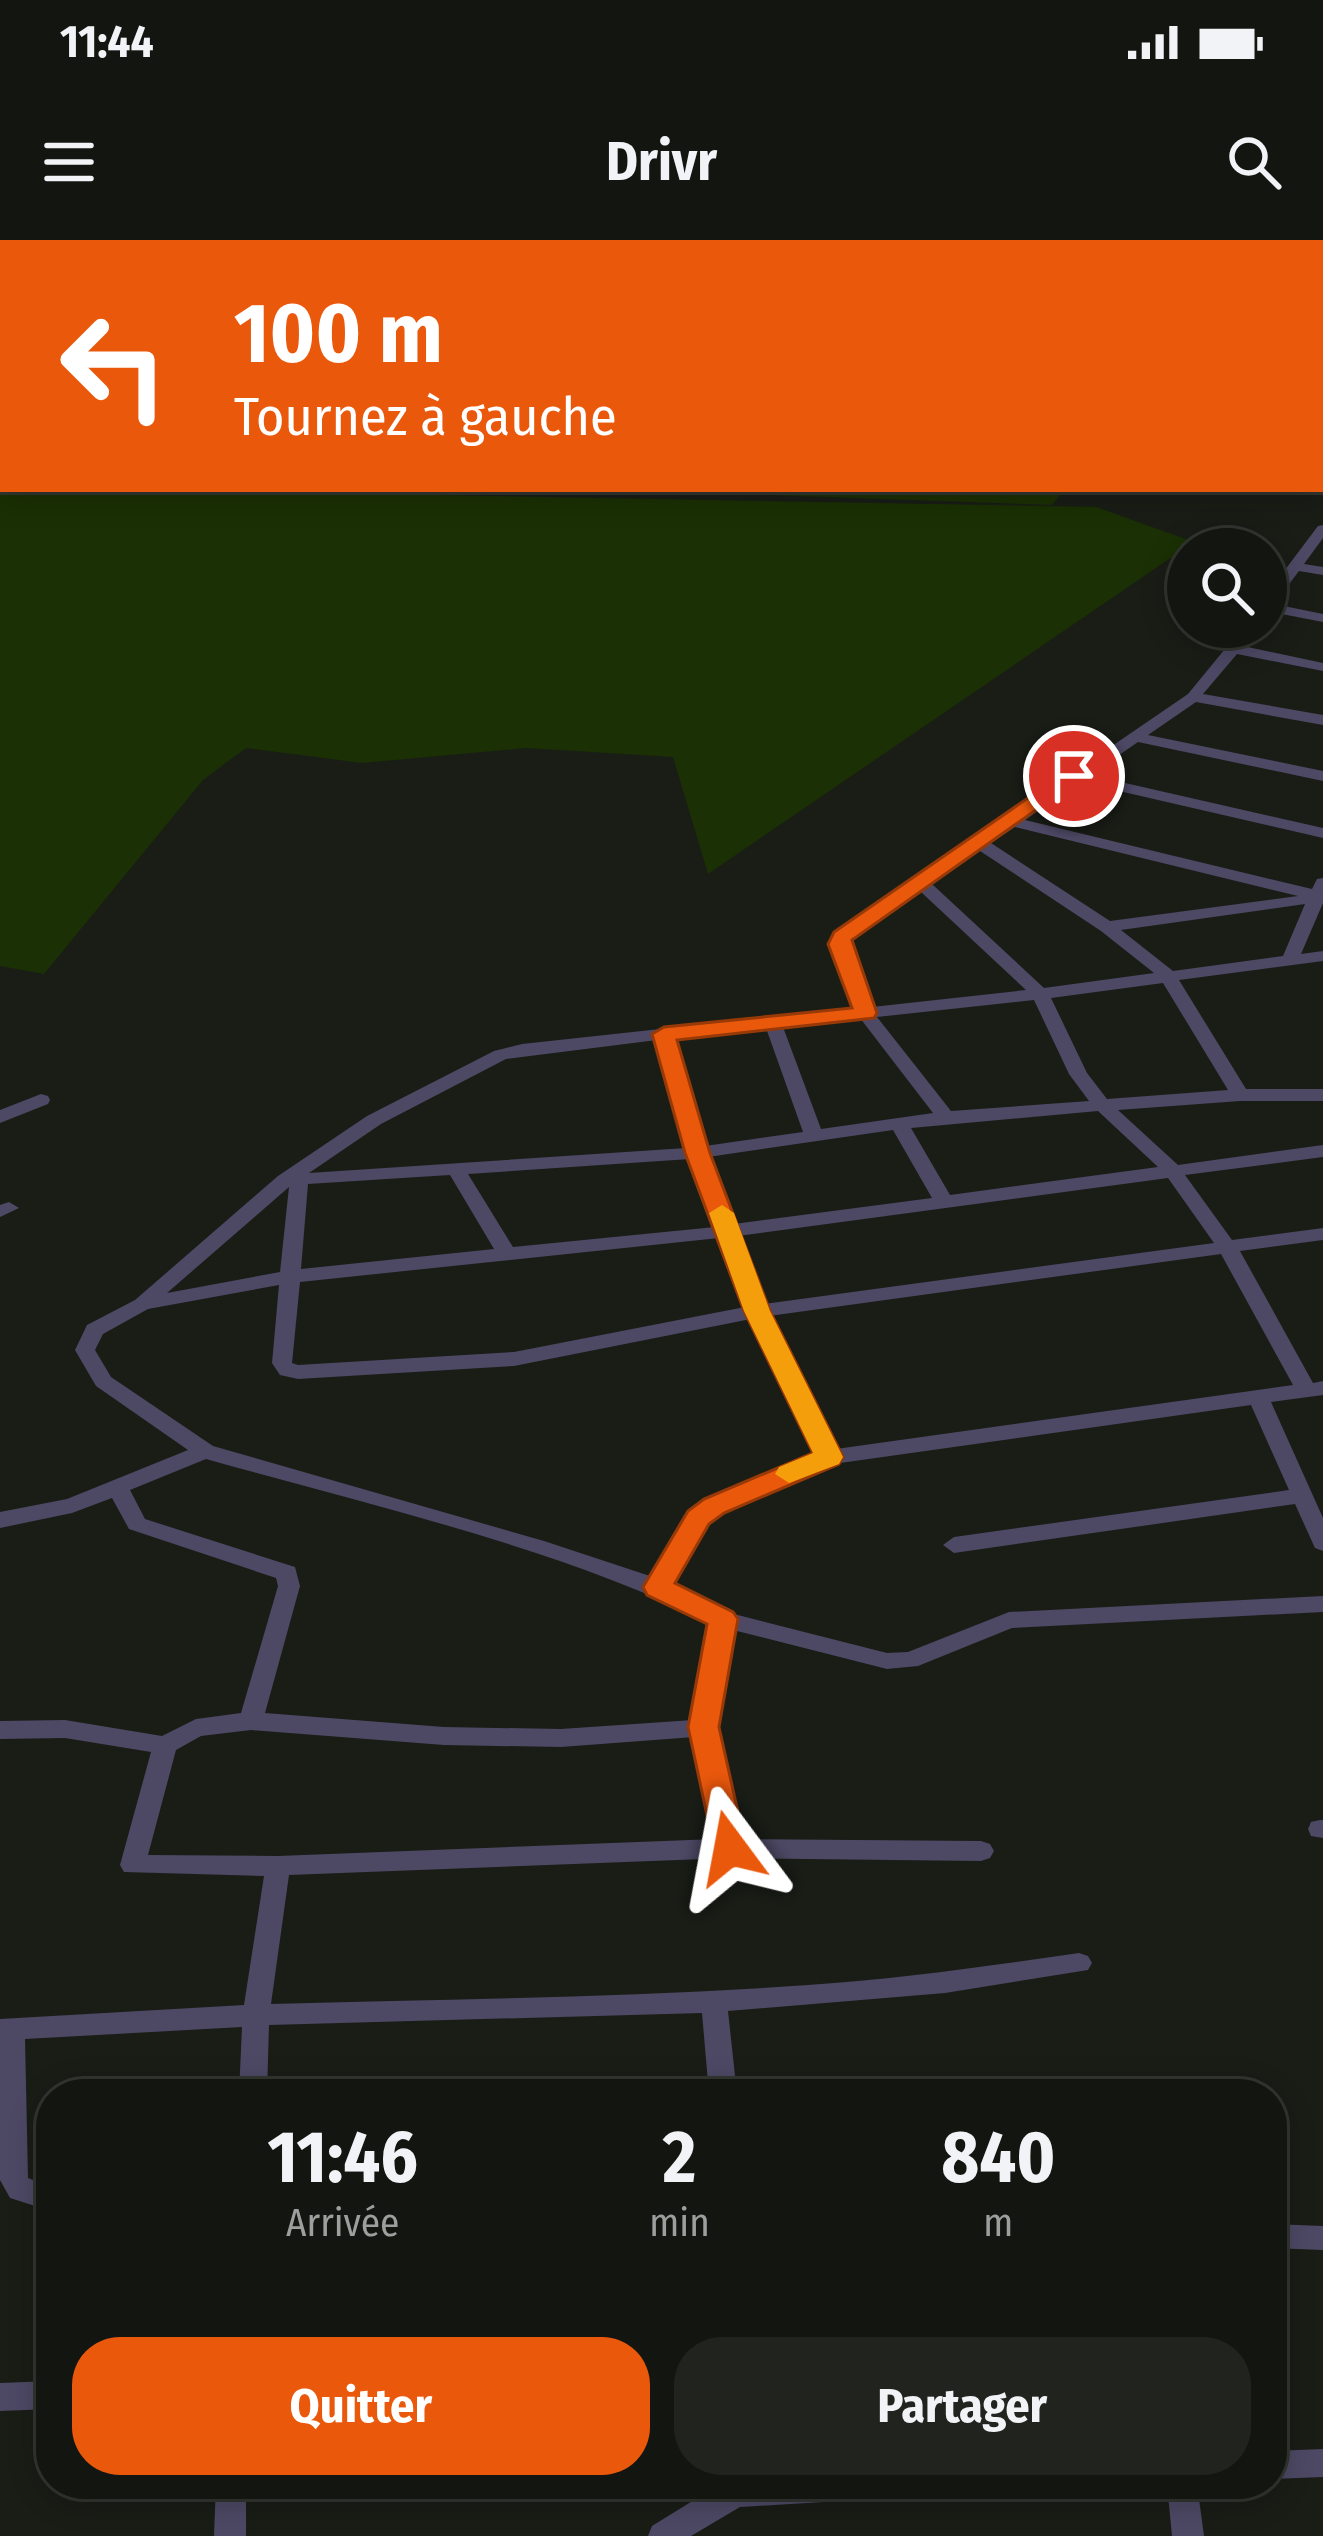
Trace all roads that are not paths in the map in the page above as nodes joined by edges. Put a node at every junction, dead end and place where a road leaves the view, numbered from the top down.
1 (1322, 530) edge
2 (1294, 566) junction
3 (1323, 571) edge
4 (1287, 576) edge
5 (1287, 610) edge
6 (1323, 618) edge
7 (1236, 650) joint
8 (1323, 667) edge
9 (1192, 697) junction
10 (1323, 720) edge
11 (1136, 737) junction
12 (1074, 776) junction
13 (1323, 776) edge
14 (1009, 821) junction
15 (1323, 833) edge
16 (978, 842) junction
17 (920, 882) junction
18 (1318, 892) edge
19 (1107, 927) junction
20 (1323, 956) edge
21 (1290, 960) junction
22 (1168, 976) junction
23 (1040, 994) junction
24 (866, 1013) junction
25 (773, 1023) junction
26 (664, 1034) junction
27 (1240, 1095) junction
28 (1323, 1096) edge
29 (41, 1100) dead end
30 (1103, 1106) junction
31 (0, 1117) edge
32 (946, 1117) junction
33 (899, 1124) junction
34 (814, 1137) junction
35 (1323, 1151) edge
36 (698, 1153) junction
37 (1171, 1169) junction
38 (457, 1171) junction
39 (292, 1180) junction
40 (944, 1201) junction
41 (729, 1231) junction
42 (1323, 1234) edge
43 (1228, 1248) junction
44 (507, 1254) junction
45 (287, 1277) junction
46 (142, 1304) junction
47 (757, 1311) junction
48 (1314, 1389) edge
49 (1259, 1399) junction
50 (205, 1451) junction
51 (829, 1457) junction
52 (119, 1490) junction
53 (1303, 1496) junction
54 (0, 1520) edge
55 (1323, 1543) edge
56 (953, 1545) dead end
57 (658, 1587) junction
58 (1323, 1604) edge
59 (723, 1619) junction
60 (251, 1721) junction
61 (704, 1727) junction
62 (0, 1730) edge
63 (165, 1744) junction
64 (730, 1848) junction
65 (981, 1851) dead end
66 (278, 1866) junction
67 (1079, 1963) dead end
68 (714, 2005) junction
69 (256, 2014) junction
70 (6, 2029) edge
71 (254, 2079) edge
72 (721, 2079) edge
73 (36, 2198) edge
74 (1287, 2237) edge
75 (1323, 2239) edge
76 (36, 2396) edge
77 (0, 2397) edge
78 (1323, 2463) edge
79 (1287, 2464) edge
80 (231, 2499) edge
81 (719, 2499) edge
82 (1184, 2499) edge
83 (230, 2536) edge
84 (663, 2536) edge
85 (1188, 2536) edge

1 - 2 street
2 - 3 street
2 - 4 street
5 - 6 street
7 - 8 street
7 - 9 street
9 - 10 street
9 - 11 street
11 - 12 street
11 - 13 street
12 - 14 street
12 - 15 street
14 - 16 street
14 - 18 street
16 - 17 street
16 - 19 street
17 - 23 street
17 - 24 street
18 - 19 street
18 - 21 street
19 - 22 street
20 - 21 street
21 - 22 street
22 - 23 street
22 - 27 street
23 - 24 street
23 - 30 street
24 - 25 street
24 - 32 street
25 - 26 street
25 - 34 street
26 - 36 street
26 - 39 street
27 - 28 street
27 - 30 street
29 - 31 street
30 - 32 street
30 - 37 street
32 - 33 street
33 - 34 street
33 - 40 street
34 - 36 street
35 - 37 street
36 - 38 street
36 - 41 street
37 - 40 street
37 - 43 street
38 - 39 street
38 - 44 street
39 - 45 street
39 - 46 street
40 - 41 street
41 - 44 street
41 - 47 street
42 - 43 street
43 - 47 street
43 - 48 street
44 - 45 street
45 - 46 street
45 - 47 street
46 - 50 street
47 - 51 street
48 - 49 street
49 - 51 street
49 - 53 street
50 - 52 street
50 - 57 street
51 - 57 street
52 - 54 street
52 - 60 street
53 - 55 street
53 - 56 street
57 - 59 street
58 - 59 street
59 - 61 street
60 - 61 street
60 - 63 street
61 - 64 street
62 - 63 street
63 - 66 street
64 - 65 street
64 - 66 street
66 - 69 street
67 - 68 street
68 - 69 street
68 - 72 street
69 - 70 street
69 - 71 street
70 - 73 street
74 - 75 street
76 - 77 street
78 - 79 street
80 - 83 street
81 - 84 street
82 - 85 street

